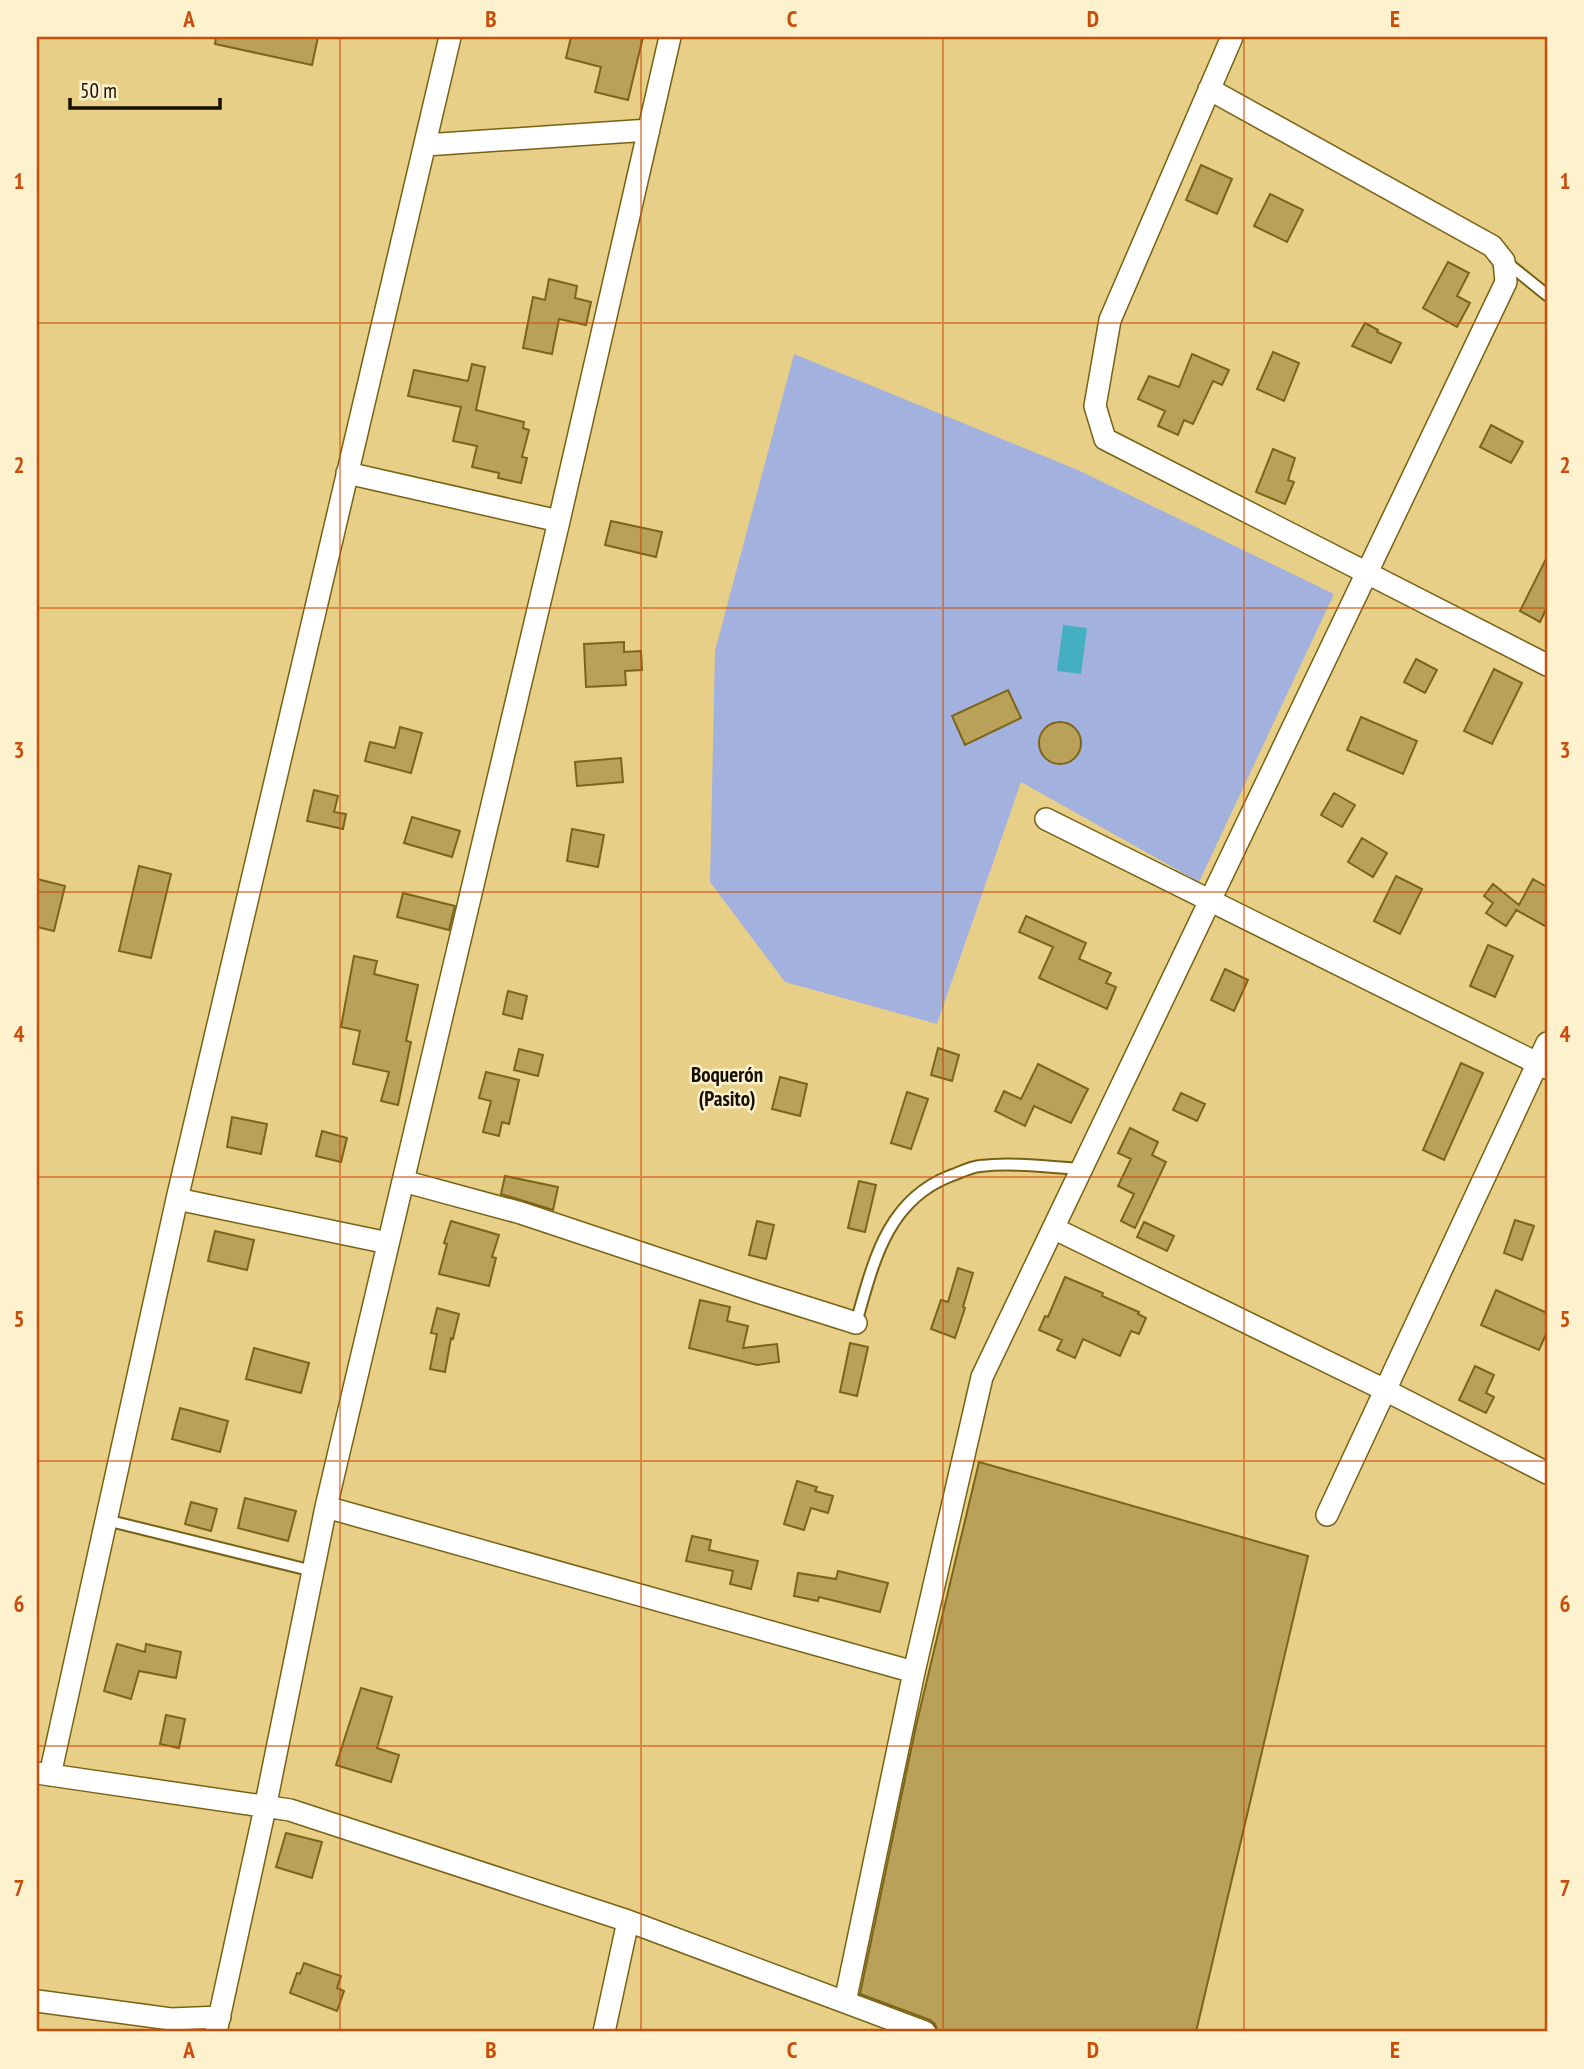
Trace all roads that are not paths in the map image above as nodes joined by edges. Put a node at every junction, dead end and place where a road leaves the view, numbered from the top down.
1 (450, 37) edge
2 (670, 37) edge
3 (1232, 37) edge
4 (1209, 89) junction
5 (649, 130) junction
6 (425, 145) junction
7 (1504, 261) junction
8 (1547, 295) edge
9 (347, 473) junction
10 (559, 521) junction
11 (1367, 573) junction
12 (1547, 664) edge
13 (1045, 819) dead end
14 (1210, 901) junction
15 (1547, 1043) edge
16 (1543, 1065) edge
17 (1081, 1169) junction
18 (403, 1181) junction
19 (177, 1199) junction
20 (1054, 1228) junction
21 (388, 1243) junction
22 (856, 1323) joint
23 (1385, 1390) junction
24 (1547, 1473) edge
25 (326, 1507) junction
26 (1327, 1515) dead end
27 (106, 1520) junction
28 (313, 1571) junction
29 (914, 1672) junction
30 (43, 1774) edge
31 (265, 1808) junction
32 (628, 1921) junction
33 (37, 2001) edge
34 (845, 2002) junction
35 (218, 2025) edge
36 (604, 2032) edge
37 (925, 2032) edge

1 - 6 street
2 - 5 street
3 - 4 street
4 - 7 street
4 - 11 street
5 - 6 street
5 - 10 street
6 - 9 street
7 - 8 lane
7 - 11 street
9 - 10 street
9 - 19 street
10 - 18 street
11 - 12 street
11 - 14 street
13 - 14 street
14 - 16 street
14 - 17 street
15 - 16 street
16 - 23 street
17 - 20 street
17 - 22 lane
18 - 21 street
18 - 22 street
19 - 21 street
19 - 27 street
20 - 23 street
20 - 29 street
21 - 25 street
23 - 24 street
23 - 26 street
25 - 28 street
25 - 29 street
27 - 28 lane
27 - 30 street
28 - 31 street
29 - 34 street
30 - 31 street
31 - 32 street
31 - 35 street
32 - 34 street
32 - 36 street
33 - 35 street
34 - 37 street

